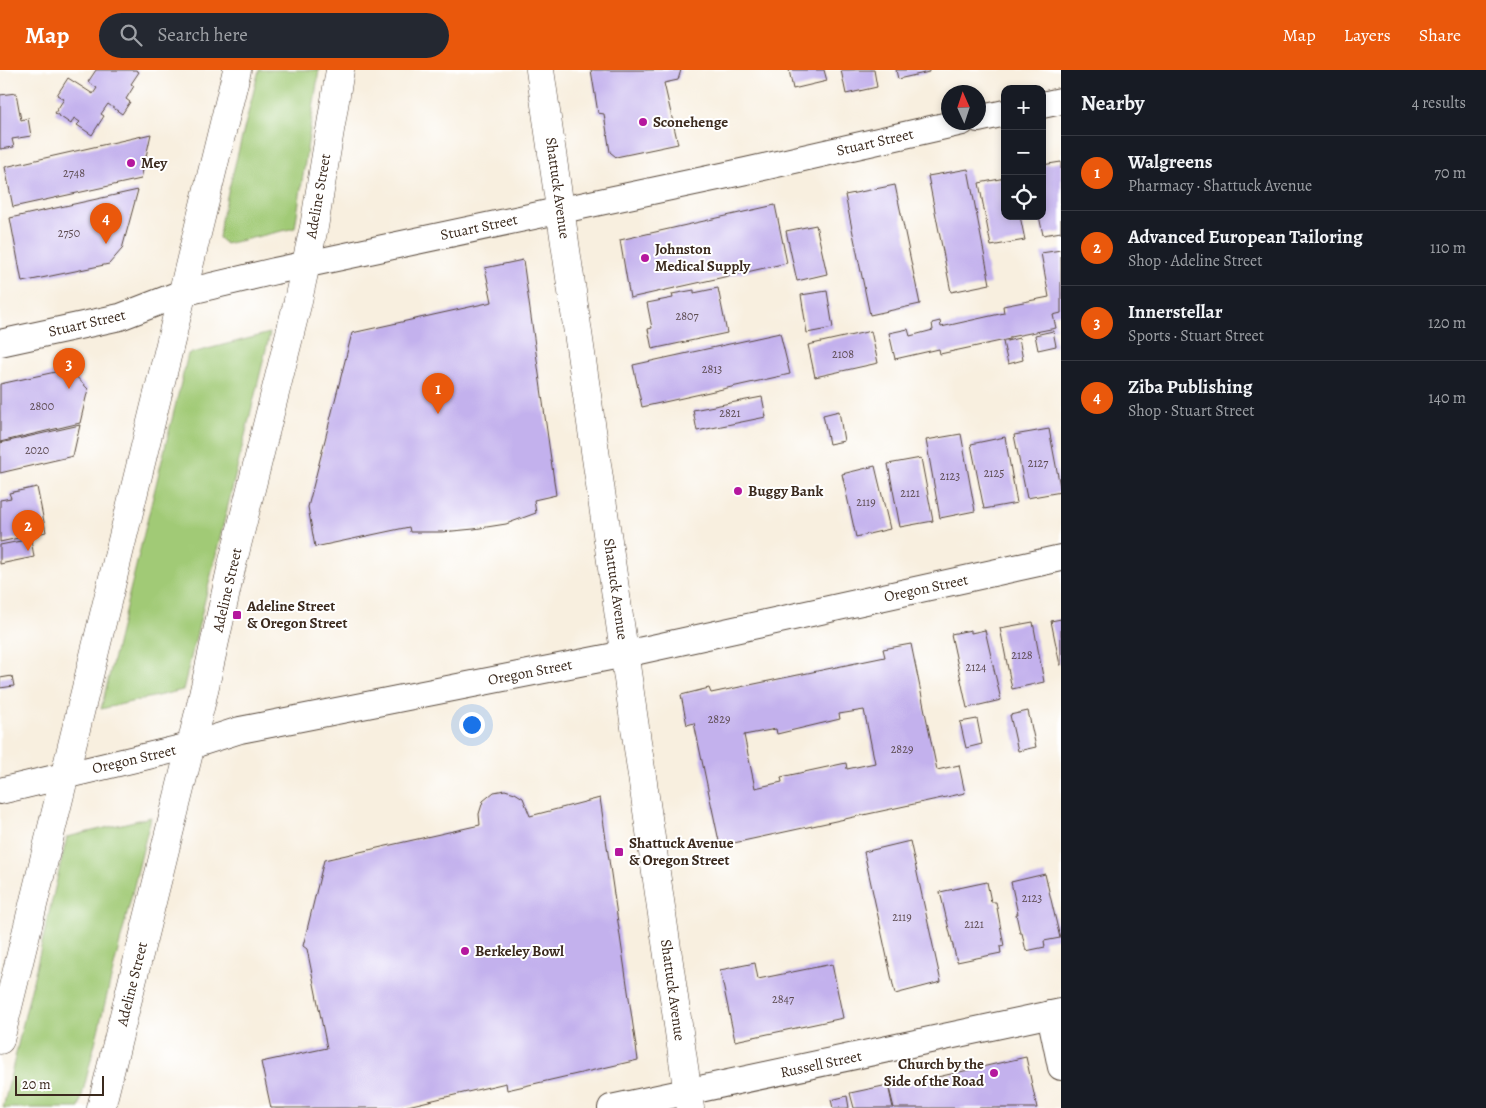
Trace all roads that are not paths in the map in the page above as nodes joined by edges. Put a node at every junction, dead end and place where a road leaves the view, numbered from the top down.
1 (238, 70) edge
2 (340, 70) edge
3 (540, 70) edge
4 (1061, 101) edge
5 (1046, 104) edge
6 (1001, 114) edge
7 (986, 117) edge
8 (941, 127) edge
9 (561, 210) junction
10 (306, 264) junction
11 (182, 293) junction
12 (0, 343) edge
13 (1061, 558) edge
14 (625, 654) junction
15 (190, 746) junction
16 (65, 775) junction
17 (0, 791) edge
18 (1055, 1013) edge
19 (0, 1040) edge
20 (1061, 1067) edge
21 (689, 1100) edge
22 (101, 1108) edge
23 (611, 1108) edge

1 - 11 main road
2 - 10 main road, Adeline Street
3 - 9 main road, Shattuck Avenue
4 - 5 street
6 - 7 street
8 - 9 street, Stuart Street
9 - 10 street, Stuart Street
9 - 14 main road, Shattuck Avenue
10 - 11 street, Stuart Street
10 - 15 main road, Adeline Street
11 - 12 street, Stuart Street
11 - 16 main road
13 - 14 street, Oregon Street
14 - 15 street, Oregon Street
14 - 21 main road, Shattuck Avenue
15 - 16 street, Oregon Street
15 - 22 main road, Adeline Street
16 - 17 street, Oregon Street
16 - 19 main road
18 - 20 street
18 - 21 street, Russell Street
21 - 23 street, Russell Street

